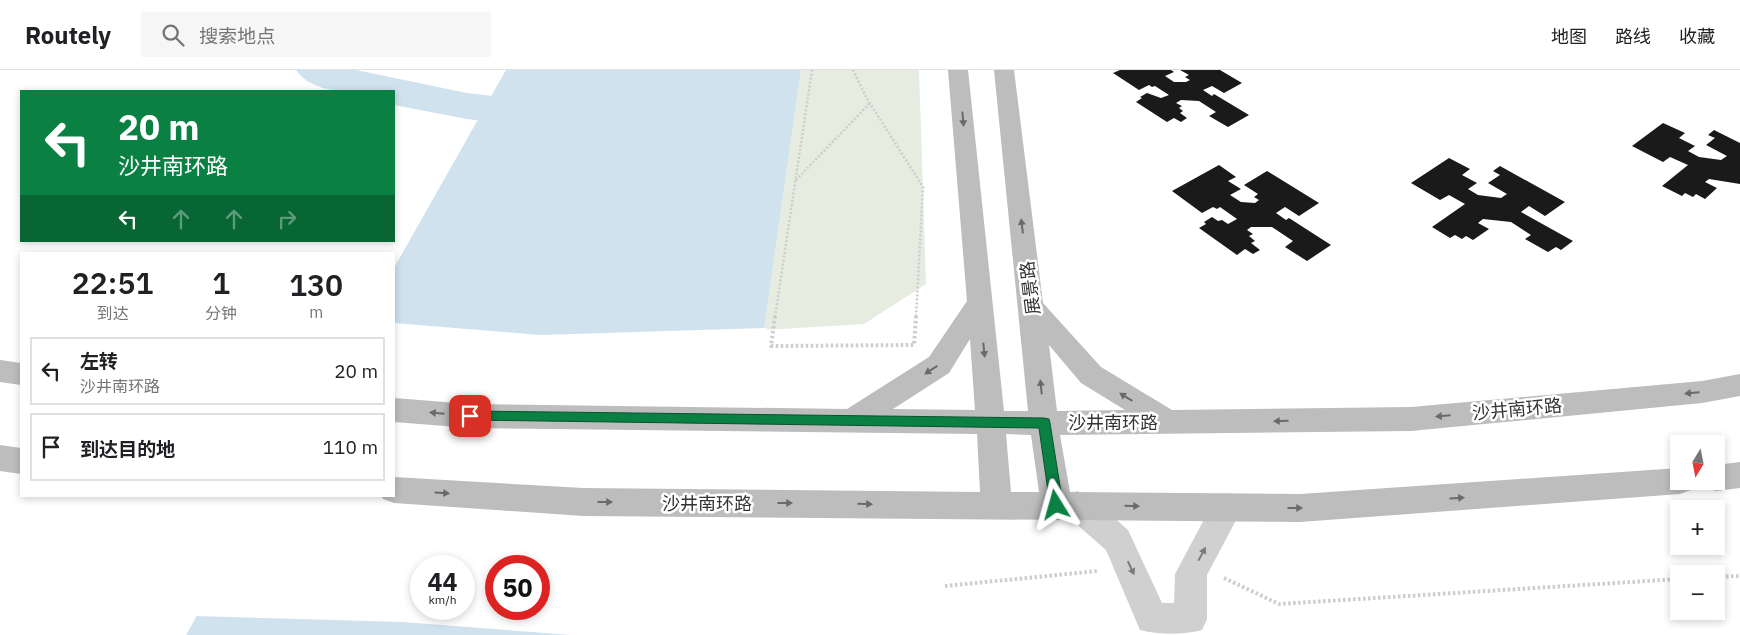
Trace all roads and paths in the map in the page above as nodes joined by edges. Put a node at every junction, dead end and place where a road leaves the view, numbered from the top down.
1 (812, 70) edge
2 (854, 70) edge
3 (958, 70) edge
4 (1004, 70) edge
5 (870, 103) junction
6 (795, 180) junction
7 (979, 303) junction
8 (1032, 307) junction
9 (0, 371) edge
10 (20, 374) edge
11 (1740, 385) edge
12 (395, 410) edge
13 (853, 420) junction
14 (991, 422) junction
15 (1168, 422) junction
16 (1044, 423) junction
17 (0, 458) edge
18 (20, 461) edge
19 (1740, 475) edge
20 (1725, 477) edge
21 (1670, 482) edge
22 (395, 490) edge
23 (996, 505) junction
24 (1067, 505) junction
25 (1227, 507) junction
26 (1132, 570) junction
27 (1191, 574) junction
28 (1740, 576) edge
29 (1725, 577) edge
30 (1670, 581) edge
31 (945, 586) dead end

1 - 6 path
2 - 5 path
3 -> 7 main road
8 -> 4 main road, 展景路
5 - 6 path
5 - 6 path
7 -> 13 main road
7 -> 14 main road
15 -> 8 main road
16 -> 8 main road, 展景路
9 - 10 main road
11 -> 15 main road, 沙井南环路
13 -> 12 main road, 沙井南环路
13 - 14 main road, 沙井南环路
14 - 16 main road, 沙井南环路
14 - 23 main road
15 - 16 main road, 沙井南环路
16 - 24 main road, 展景路
17 - 18 main road
19 - 20 main road
25 -> 21 main road, 沙井南环路
22 -> 23 main road, 沙井南环路
23 - 24 main road, 沙井南环路
24 -> 25 main road, 沙井南环路
24 -> 26 street
27 -> 25 street
26 - 27 street
26 - 31 path
27 - 30 path
28 - 29 path

